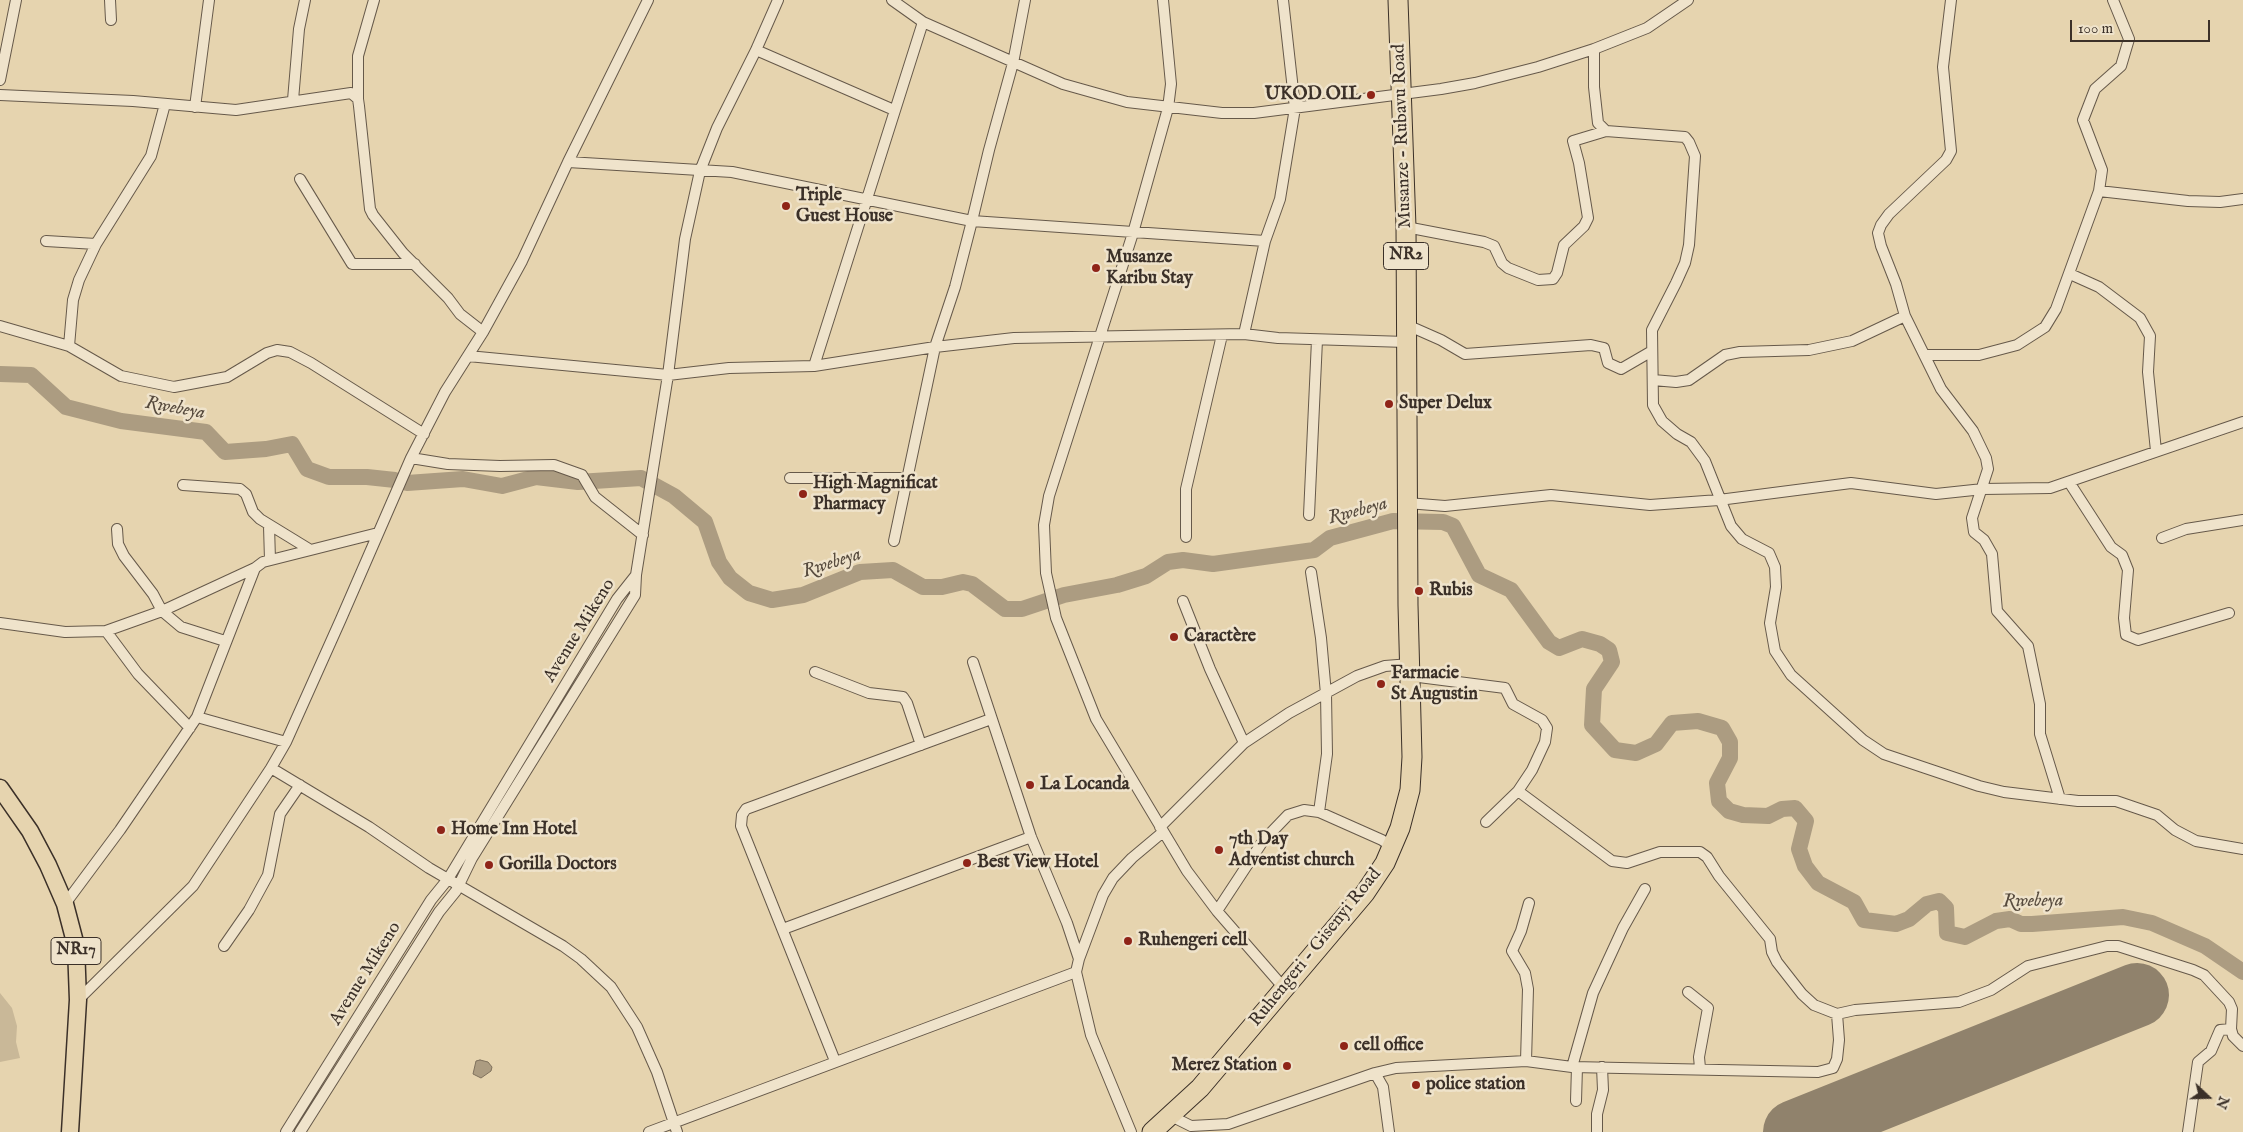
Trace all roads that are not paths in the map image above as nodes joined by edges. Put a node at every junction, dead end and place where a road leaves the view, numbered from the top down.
1 (16, 0) edge
2 (110, 0) edge
3 (209, 0) edge
4 (304, 0) edge
5 (374, 0) edge
6 (648, 0) edge
7 (778, 0) edge
8 (892, 0) edge
9 (1025, 0) edge
10 (1163, 0) edge
11 (1283, 0) edge
12 (1398, 0) edge
13 (1688, 0) edge
14 (1951, 0) edge
15 (2113, 0) edge
16 (110, 20) dead end
17 (923, 22) junction
18 (1594, 49) junction
19 (756, 50) junction
20 (1013, 63) junction
21 (0, 80) edge
22 (1402, 93) junction
23 (0, 95) edge
24 (358, 99) junction
25 (293, 100) junction
26 (166, 104) junction
27 (195, 107) junction
28 (1168, 108) junction
29 (1295, 108) junction
30 (894, 110) junction
31 (1606, 131) junction
32 (568, 162) junction
33 (700, 171) junction
34 (300, 179) dead end
35 (2099, 191) junction
36 (2243, 199) edge
37 (865, 200) junction
38 (972, 221) junction
39 (1406, 227) junction
40 (1133, 233) junction
41 (46, 241) dead end
42 (1266, 241) junction
43 (96, 244) junction
44 (415, 264) junction
45 (2070, 274) junction
46 (1905, 316) junction
47 (0, 326) edge
48 (483, 332) junction
49 (1244, 334) junction
50 (1407, 334) junction
51 (1222, 335) junction
52 (1100, 336) junction
53 (1317, 340) junction
54 (69, 346) junction
55 (935, 347) junction
56 (1652, 351) junction
57 (1926, 355) junction
58 (468, 356) junction
59 (814, 366) junction
60 (668, 375) junction
61 (1653, 380) junction
62 (2243, 422) edge
63 (424, 434) junction
64 (2156, 451) junction
65 (411, 458) junction
66 (790, 478) dead end
67 (908, 478) junction
68 (2069, 482) junction
69 (183, 484) dead end
70 (1983, 489) junction
71 (1719, 500) junction
72 (1408, 507) junction
73 (1309, 515) dead end
74 (2243, 520) edge
75 (269, 526) junction
76 (117, 529) dead end
77 (378, 533) junction
78 (643, 535) junction
79 (1186, 537) dead end
80 (2162, 538) dead end
81 (894, 541) dead end
82 (309, 549) junction
83 (270, 560) junction
84 (255, 568) junction
85 (1311, 572) dead end
86 (636, 575) junction
87 (1183, 601) dead end
88 (162, 611) junction
89 (2229, 612) dead end
90 (0, 623) edge
91 (106, 631) junction
92 (225, 641) junction
93 (973, 662) dead end
94 (1411, 670) junction
95 (815, 672) dead end
96 (1326, 694) junction
97 (197, 717) junction
98 (991, 719) junction
99 (190, 728) junction
100 (286, 742) junction
101 (1244, 743) junction
102 (921, 745) junction
103 (271, 768) junction
104 (300, 785) junction
105 (0, 788) edge
106 (1518, 791) junction
107 (2060, 799) junction
108 (1319, 812) junction
109 (1486, 822) dead end
110 (1162, 829) junction
111 (1031, 837) junction
112 (1392, 847) junction
113 (2243, 849) edge
114 (448, 879) junction
115 (459, 885) junction
116 (1645, 889) dead end
117 (1529, 902) dead end
118 (65, 904) junction
119 (1217, 911) junction
120 (783, 930) junction
121 (224, 946) dead end
122 (1079, 959) junction
123 (1076, 972) junction
124 (1284, 988) junction
125 (1688, 992) dead end
126 (78, 1000) junction
127 (1837, 1014) junction
128 (2231, 1028) junction
129 (2243, 1046) edge
130 (835, 1061) junction
131 (1526, 1061) junction
132 (1575, 1067) junction
133 (1602, 1067) junction
134 (1700, 1068) junction
135 (1375, 1073) junction
136 (1576, 1101) dead end
137 (1171, 1116) junction
138 (675, 1127) edge
139 (70, 1132) edge
140 (286, 1132) edge
141 (300, 1132) edge
142 (649, 1132) edge
143 (1130, 1132) edge
144 (1152, 1132) edge
145 (1388, 1132) edge
146 (1597, 1132) edge
147 (2188, 1132) edge

1 - 21 street
2 - 16 street
3 - 27 street
4 - 25 street
5 - 24 street
6 - 32 street
7 - 19 street
8 - 17 street
9 - 20 street
10 - 28 street
11 - 29 street
12 - 22 highway, Musanze - Rubavu Road / NR2
13 - 18 street
14 - 46 street
15 - 35 street
17 - 20 street
17 - 30 street
18 - 22 street
18 - 31 street
19 - 30 street
19 - 33 street
20 - 28 street
20 - 38 street
22 - 29 street
22 - 39 highway, Musanze - Rubavu Road / NR2
23 - 26 street
24 - 25 street
24 - 44 street
25 - 27 street
26 - 27 street
26 - 43 street
28 - 29 street
28 - 40 street
29 - 42 street
30 - 37 street
31 - 39 street
31 - 56 street
32 - 33 street
32 - 48 street
33 - 37 street
33 - 60 street
34 - 44 street
35 - 36 street
35 - 45 street
37 - 38 street
37 - 59 street
38 - 40 street
38 - 55 street
39 - 50 highway, Musanze - Rubavu Road / NR2
40 - 42 street
40 - 52 street
41 - 43 street
42 - 49 street
43 - 54 street
44 - 48 street
45 - 57 street
45 - 64 street
46 - 57 street
46 - 61 street
47 - 54 street
48 - 58 street
49 - 51 street
49 - 53 street
50 - 53 street
50 - 56 street
50 - 72 highway, Musanze - Rubavu Road / NR2
51 - 52 street
51 - 79 street
52 - 55 street
52 - 110 street
53 - 73 street
54 - 63 street
55 - 59 street
55 - 67 street
56 - 61 street
57 - 70 street
58 - 60 street
58 - 63 street
59 - 60 street
60 - 78 street
61 - 71 street
62 - 64 street
63 - 65 street
64 - 68 street
65 - 77 street
65 - 78 street
66 - 67 street
67 - 81 street
68 - 70 street
68 - 89 street
69 - 75 street
70 - 71 street
70 - 107 street
71 - 72 street
71 - 107 street
72 - 94 highway, Ruhengeri - Gisenyi Road / NR2
74 - 80 street
75 - 82 street
75 - 83 street
76 - 88 street
77 - 82 street
77 - 100 street
78 - 86 street
82 - 83 street
83 - 84 street
84 - 88 street
84 - 92 street
85 - 96 street
86 - 114 street, Avenue Mikeno
86 - 115 street, Avenue Mikeno
87 - 101 street
88 - 91 street
88 - 92 street
90 - 91 street
91 - 99 street
92 - 97 street
93 - 98 street
94 - 96 street
94 - 106 street
94 - 112 highway, Ruhengeri - Gisenyi Road / NR2
95 - 102 street
96 - 101 street
96 - 108 street
97 - 99 street
97 - 100 street
98 - 102 street
98 - 111 street
99 - 118 street
100 - 103 street
101 - 110 street
102 - 120 street
103 - 104 street
103 - 126 street
104 - 114 street
104 - 121 street
105 - 118 main road, NR17
106 - 109 street
106 - 127 street
107 - 113 street
108 - 112 street
108 - 119 street
110 - 119 street
110 - 122 street
111 - 120 street
111 - 122 street
112 - 124 highway, Ruhengeri - Gisenyi Road / NR2
114 - 115 street
114 - 140 street, Avenue Mikeno
115 - 138 street
115 - 141 street, Avenue Mikeno
116 - 132 street
117 - 131 street
118 - 126 main road, NR17
119 - 124 street
120 - 130 street
122 - 123 street
123 - 130 street
123 - 143 street
124 - 137 highway, Ruhengeri - Gisenyi Road / NR2
125 - 134 street
126 - 139 main road, NR17
127 - 128 street
127 - 134 street
128 - 129 street
128 - 147 street
130 - 138 street
131 - 132 street
131 - 135 street
132 - 133 street
132 - 136 street
133 - 134 street
133 - 146 street
135 - 137 street
135 - 145 street
137 - 144 highway, Ruhengeri - Gisenyi Road / NR2
138 - 142 street

